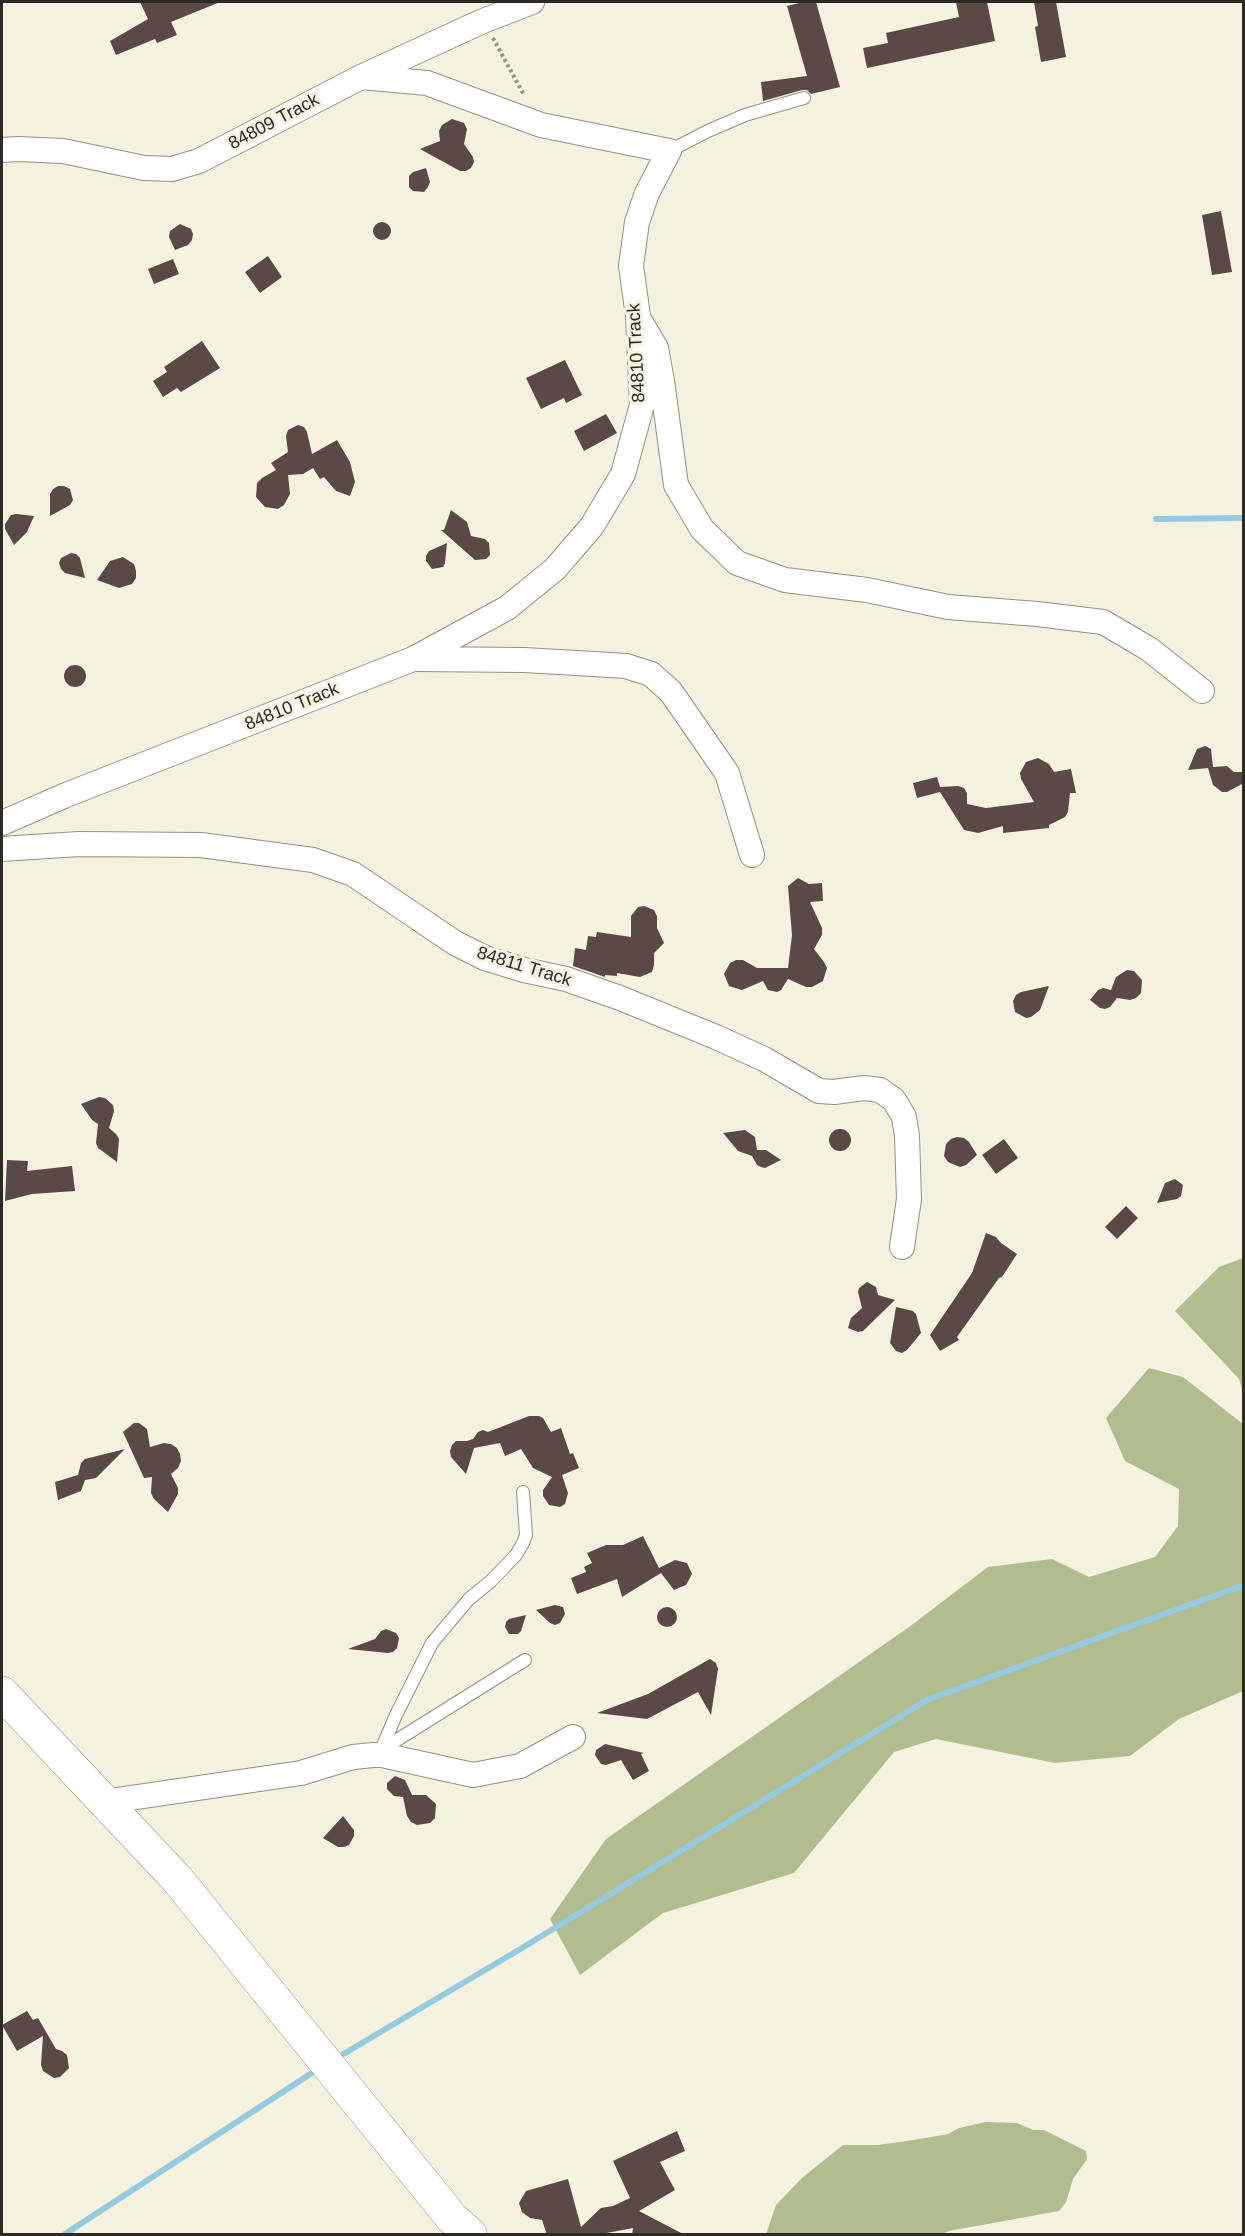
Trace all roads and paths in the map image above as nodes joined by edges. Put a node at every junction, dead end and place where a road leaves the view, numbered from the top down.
1 (532, 2) edge
2 (483, 21) junction
3 (361, 77) junction
4 (804, 98) dead end
5 (541, 126) junction
6 (2, 150) edge
7 (669, 151) junction
8 (638, 316) junction
9 (413, 658) junction
10 (1202, 691) dead end
11 (2, 823) edge
12 (2, 849) edge
13 (752, 855) dead end
14 (902, 1247) dead end
15 (523, 1492) dead end
16 (525, 1660) dead end
17 (2, 1693) edge
18 (573, 1737) dead end
19 (377, 1753) junction
20 (103, 1802) junction
21 (470, 2235) edge

1 - 2 street, 84809 Track
2 - 3 street, 84809 Track
2 - 5 path
3 - 5 street
3 - 6 street, 84809 Track
4 - 7 lane
5 - 7 street
7 - 8 street, 84810 Track
8 - 9 street, 84810 Track
8 - 10 street
9 - 11 street, 84810 Track
9 - 13 street
12 - 14 street, 84811 Track
15 - 19 lane
16 - 19 lane
17 - 20 street
18 - 19 street
19 - 20 street
20 - 21 street

